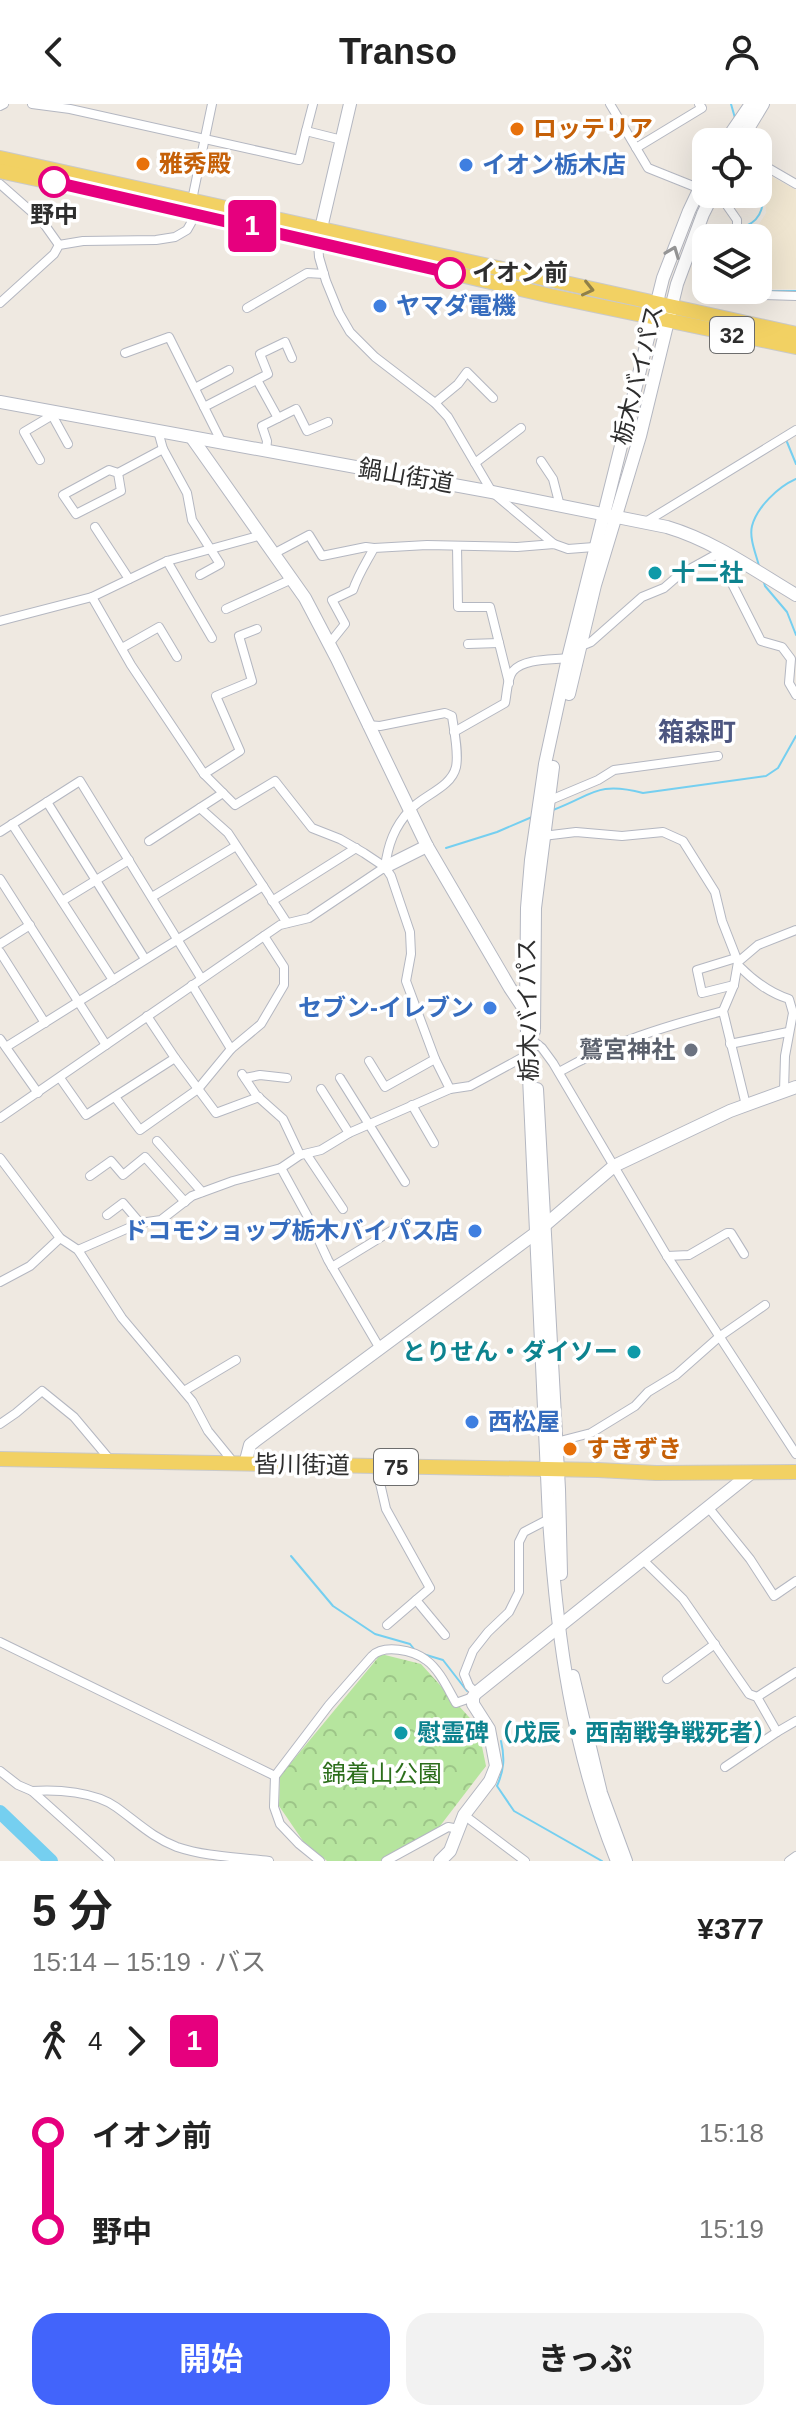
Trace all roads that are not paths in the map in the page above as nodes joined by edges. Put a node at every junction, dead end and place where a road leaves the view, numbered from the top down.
1 (32, 104) edge
2 (212, 104) edge
3 (313, 104) edge
4 (350, 104) edge
5 (699, 104) edge
6 (751, 104) edge
7 (763, 104) edge
8 (614, 106) edge
9 (71, 107) edge
10 (735, 128) edge
11 (748, 128) edge
12 (306, 131) junction
13 (205, 140) junction
14 (342, 140) junction
15 (636, 148) junction
16 (0, 158) edge
17 (772, 170) edge
18 (0, 171) edge
19 (0, 184) edge
20 (796, 184) edge
21 (692, 186) edge
22 (692, 203) edge
23 (192, 206) junction
24 (706, 208) edge
25 (319, 236) junction
26 (59, 245) junction
27 (324, 274) junction
28 (772, 295) edge
29 (796, 296) edge
30 (0, 303) edge
31 (247, 308) dead end
32 (662, 313) junction
33 (796, 334) edge
34 (796, 347) edge
35 (125, 353) dead end
36 (292, 358) dead end
37 (229, 370) dead end
38 (257, 380) junction
39 (195, 388) junction
40 (493, 398) dead end
41 (0, 402) edge
42 (435, 403) junction
43 (204, 407) junction
44 (54, 414) junction
45 (278, 418) junction
46 (328, 422) dead end
47 (521, 428) dead end
48 (796, 430) edge
49 (158, 431) junction
50 (192, 438) junction
51 (222, 443) junction
52 (68, 444) dead end
53 (163, 449) junction
54 (266, 451) junction
55 (40, 460) dead end
56 (541, 461) dead end
57 (475, 463) junction
58 (118, 473) junction
59 (492, 492) junction
60 (560, 506) junction
61 (610, 515) junction
62 (644, 523) junction
63 (95, 527) dead end
64 (262, 535) junction
65 (554, 544) junction
66 (457, 546) junction
67 (594, 547) junction
68 (374, 548) junction
69 (209, 549) junction
70 (718, 551) junction
71 (275, 553) junction
72 (167, 561) junction
73 (200, 575) dead end
74 (129, 579) junction
75 (292, 579) junction
76 (796, 595) edge
77 (92, 597) junction
78 (226, 609) dead end
79 (0, 621) edge
80 (257, 629) dead end
81 (212, 638) dead end
82 (499, 643) junction
83 (329, 644) junction
84 (468, 644) dead end
85 (581, 646) junction
86 (122, 648) junction
87 (177, 657) dead end
88 (568, 658) junction
89 (509, 683) junction
90 (796, 695) edge
91 (367, 725) junction
92 (454, 732) junction
93 (718, 756) dead end
94 (204, 774) junction
95 (223, 793) junction
96 (548, 801) junction
97 (47, 802) junction
98 (200, 808) junction
99 (410, 809) junction
100 (12, 824) junction
101 (0, 832) edge
102 (543, 836) junction
103 (149, 841) dead end
104 (236, 846) junction
105 (427, 846) junction
106 (356, 848) junction
107 (129, 860) junction
108 (385, 867) junction
109 (0, 879) edge
110 (96, 880) junction
111 (263, 886) junction
112 (152, 897) junction
113 (62, 901) junction
114 (272, 901) junction
115 (287, 923) junction
116 (30, 925) junction
117 (796, 930) edge
118 (264, 936) junction
119 (177, 939) junction
120 (0, 944) edge
121 (0, 952) edge
122 (145, 959) junction
123 (738, 962) junction
124 (201, 978) junction
125 (113, 980) junction
126 (192, 985) junction
127 (734, 985) junction
128 (79, 1001) junction
129 (526, 1010) junction
130 (723, 1011) junction
131 (794, 1012) edge
132 (147, 1016) junction
133 (45, 1023) junction
134 (788, 1032) junction
135 (532, 1034) junction
136 (0, 1039) edge
137 (730, 1044) junction
138 (106, 1045) junction
139 (6, 1047) junction
140 (231, 1049) junction
141 (527, 1055) junction
142 (175, 1058) junction
143 (435, 1059) junction
144 (369, 1061) dead end
145 (559, 1072) junction
146 (60, 1078) junction
147 (287, 1078) dead end
148 (340, 1078) dead end
149 (198, 1089) junction
150 (321, 1089) dead end
151 (450, 1089) junction
152 (790, 1089) edge
153 (38, 1093) junction
154 (115, 1097) junction
155 (259, 1097) junction
156 (412, 1105) junction
157 (746, 1105) junction
158 (0, 1118) edge
159 (369, 1125) junction
160 (349, 1133) junction
161 (157, 1141) dead end
162 (434, 1143) dead end
163 (303, 1155) junction
164 (0, 1158) edge
165 (614, 1166) junction
166 (281, 1168) junction
167 (90, 1176) dead end
168 (405, 1182) dead end
169 (202, 1192) junction
170 (185, 1202) junction
171 (343, 1209) dead end
172 (107, 1215) dead end
173 (140, 1223) junction
174 (404, 1223) dead end
175 (541, 1228) junction
176 (60, 1238) junction
177 (78, 1250) junction
178 (744, 1254) dead end
179 (667, 1256) junction
180 (332, 1267) junction
181 (0, 1282) edge
182 (765, 1305) dead end
183 (719, 1337) junction
184 (379, 1347) junction
185 (236, 1360) dead end
186 (184, 1391) junction
187 (0, 1424) edge
188 (556, 1442) junction
189 (796, 1454) edge
190 (0, 1459) edge
191 (111, 1461) junction
192 (229, 1463) junction
193 (245, 1464) junction
194 (376, 1466) junction
195 (552, 1469) junction
196 (796, 1472) edge
197 (751, 1473) junction
198 (708, 1507) junction
199 (549, 1519) junction
200 (642, 1559) junction
201 (796, 1581) edge
202 (416, 1600) junction
203 (562, 1624) junction
204 (387, 1625) dead end
205 (445, 1635) dead end
206 (0, 1642) edge
207 (715, 1644) junction
208 (796, 1672) edge
209 (667, 1679) dead end
210 (474, 1695) junction
211 (757, 1697) junction
212 (796, 1721) edge
213 (777, 1732) junction
214 (725, 1767) dead end
215 (0, 1771) edge
216 (275, 1776) junction
217 (32, 1791) junction
218 (464, 1815) junction
219 (459, 1829) junction
220 (796, 1856) edge
221 (110, 1861) edge
222 (269, 1861) edge
223 (320, 1861) edge
224 (386, 1861) edge
225 (440, 1861) edge
226 (525, 1861) edge
227 (617, 1861) edge
228 (626, 1861) edge
229 (789, 1861) edge

1 - 9 street
2 - 13 street
3 - 12 street
4 - 14 main road
5 - 15 street
6 - 10 main road
7 - 11 main road
8 - 15 street
9 - 13 street
12 - 13 street
12 - 14 street
13 - 23 street
14 - 25 main road
15 - 21 street
16 - 23 main road, 32
17 - 20 street
18 - 23 main road, 32
19 - 26 street
32 -> 22 main road, 栃木バイパス
23 - 25 main road, 32
23 - 26 street
24 - 32 main road, 栃木バイパス
25 - 27 street
25 - 32 main road, 32
26 - 30 street
27 - 31 street
27 - 42 street
28 - 29 street
32 - 33 main road, 32
32 - 34 main road, 32
32 - 61 main road, 栃木バイパス
35 - 39 street
36 - 38 street
37 - 39 street
38 - 43 street
38 - 45 street
39 - 43 street
40 - 42 street
41 - 44 main road, 鍋山街道
42 - 57 street
43 - 51 street
44 - 49 main road, 鍋山街道
44 - 52 street
44 - 55 street
45 - 46 street
45 - 54 street
47 - 57 street
48 - 62 street
49 - 50 main road, 鍋山街道
49 - 53 street
50 - 51 main road, 鍋山街道
50 - 64 main road
51 - 54 main road, 鍋山街道
53 - 58 street
53 - 69 street
54 - 59 main road, 鍋山街道
56 - 60 street
57 - 59 street
58 - 58 street
59 - 60 main road, 鍋山街道
59 - 65 street
60 - 61 main road, 鍋山街道
61 - 62 main road, 鍋山街道
61 - 67 main road, 栃木バイパス
61 - 85 main road, 栃木バイパス
62 - 70 main road, 鍋山街道
63 - 74 street
64 - 69 street
64 - 71 main road
65 - 66 street
65 - 67 street
66 - 68 street
66 - 82 street
67 - 88 main road, 栃木バイパス
68 - 71 street
68 - 83 street
69 - 72 street
69 - 73 street
70 - 76 main road, 鍋山街道
70 - 85 street
70 - 90 street
71 - 75 main road
72 - 74 street
72 - 81 street
74 - 77 street
75 - 78 street
75 - 83 main road
77 - 79 street
77 - 86 street
80 - 94 street
82 - 84 street
82 - 89 street
83 - 91 main road
85 - 96 main road, 栃木バイパス
86 - 87 street
86 - 94 street
88 - 89 street
88 - 129 main road, 栃木バイパス
89 - 92 street
91 - 92 street
91 - 99 main road
92 - 99 street
93 - 96 street
94 - 95 street
95 - 98 street
95 - 106 street
96 - 102 main road, 栃木バイパス
97 - 100 street
97 - 107 street
97 - 110 street
98 - 103 street
98 - 104 street
99 - 105 main road
99 - 108 street
100 - 101 street
100 - 113 street
102 - 123 street
102 - 135 main road, 栃木バイパス
104 - 111 street
104 - 112 street
105 - 108 main road
105 - 129 main road
106 - 108 street
106 - 114 street
107 - 110 street
107 - 112 street
108 - 115 street
108 - 143 street
109 - 116 street
110 - 113 street
110 - 122 street
111 - 114 street
111 - 119 street
112 - 119 street
113 - 125 street
114 - 115 street
115 - 118 street
116 - 120 street
116 - 128 street
117 - 123 street
118 - 124 street
118 - 140 street
119 - 122 street
119 - 124 street
121 - 133 street
122 - 125 street
123 - 127 street
123 - 127 street
123 - 131 street
124 - 126 street
125 - 128 street
126 - 132 street
126 - 140 street
127 - 130 street
128 - 133 street
128 - 138 street
129 - 135 main road, 栃木バイパス
130 - 137 street
130 - 145 street
131 - 134 street
132 - 138 street
132 - 142 street
133 - 139 street
134 - 137 street
134 - 152 street
135 - 141 main road, 栃木バイパス
135 - 145 street
135 - 175 main road, 栃木バイパス
136 - 139 street
137 - 157 street
138 - 146 street
139 - 153 street
140 - 149 street
141 - 151 street
141 - 175 main road, 栃木バイパス
142 - 149 street
142 - 154 street
143 - 144 street
143 - 151 street
145 - 165 street
146 - 153 street
146 - 154 street
147 - 155 street
148 - 159 street
149 - 154 street
149 - 155 street
150 - 160 street
151 - 156 street
152 - 157 main road
153 - 158 street
155 - 163 street
156 - 159 street
156 - 162 street
157 - 165 main road
159 - 160 street
159 - 168 street
160 - 163 street
161 - 169 street
163 - 166 street
163 - 171 street
164 - 176 street
165 - 175 main road
165 - 179 street
166 - 169 street
166 - 180 street
167 - 170 street
169 - 170 street
170 - 173 street
172 - 173 street
173 - 177 street
174 - 180 street
175 - 184 main road
175 - 188 main road, 栃木バイパス
175 - 195 main road, 栃木バイパス
176 - 177 street
176 - 181 street
177 - 186 street
178 - 179 street
179 - 183 street
180 - 184 street
182 - 183 street
183 - 188 street
183 - 189 street
184 - 193 main road
185 - 186 street
186 - 192 street
187 - 191 street
188 - 195 main road, 栃木バイパス
190 - 191 main road, 皆川街道 / 75
191 - 192 main road, 皆川街道 / 75
192 - 193 main road, 皆川街道 / 75
193 - 194 main road, 皆川街道 / 75
194 - 195 main road, 皆川街道 / 75
194 - 202 street
195 - 197 main road, 皆川街道 / 75
195 - 199 main road, 栃木バイパス
195 - 203 main road, 栃木バイパス
196 - 197 main road, 皆川街道 / 75
197 - 198 main road
198 - 200 main road
198 - 201 street
199 - 203 main road, 栃木バイパス
199 - 210 street
200 - 203 main road
200 - 207 street
202 - 204 street
202 - 205 street
203 - 210 main road
203 - 227 main road, 栃木バイパス
203 - 228 main road, 栃木バイパス
206 - 216 street
207 - 209 street
207 - 211 street
208 - 211 street
210 - 216 street
210 - 218 main road
211 - 213 street
212 - 213 street
213 - 214 street
215 - 217 street
216 - 223 street
217 - 221 street
217 - 222 street
218 - 219 main road
218 - 226 street
219 - 224 street
219 - 225 main road
220 - 229 street

